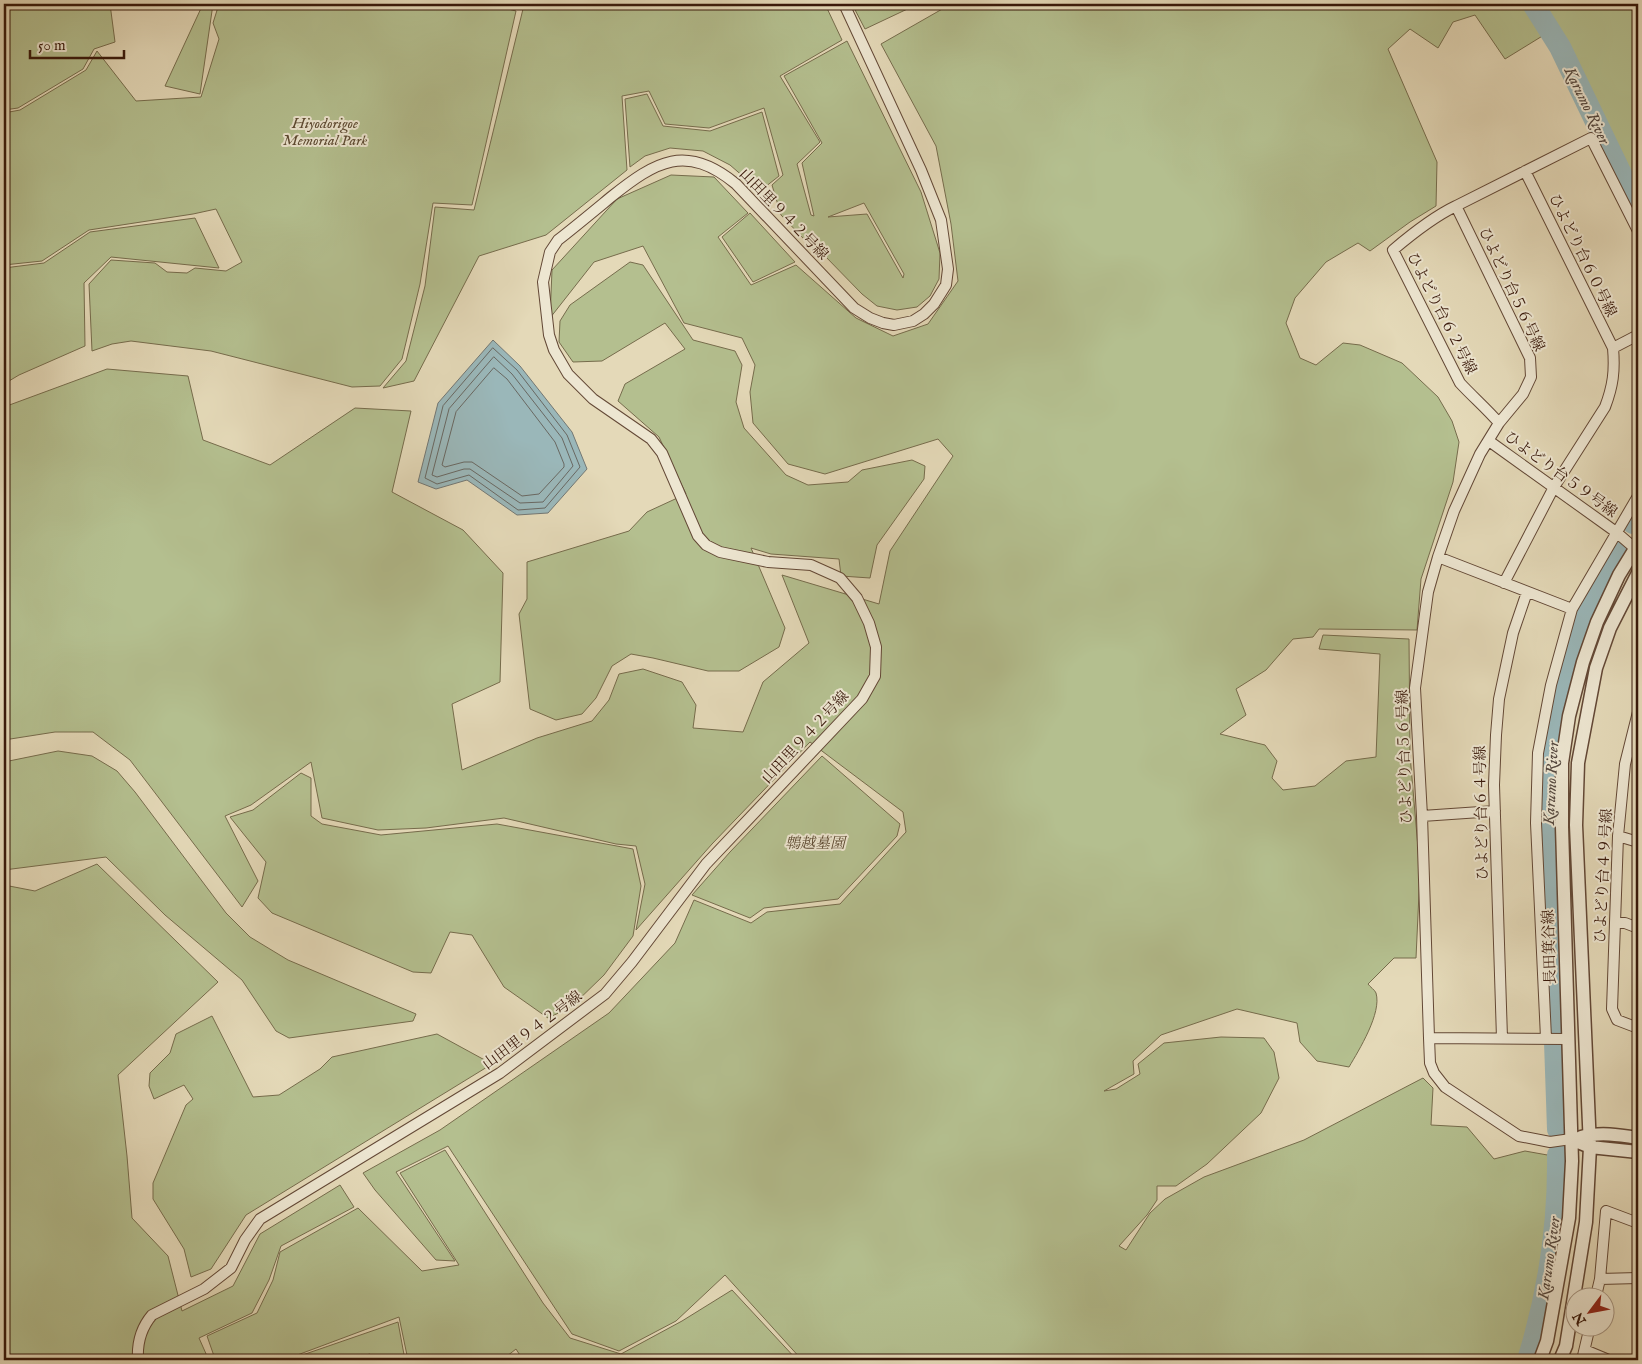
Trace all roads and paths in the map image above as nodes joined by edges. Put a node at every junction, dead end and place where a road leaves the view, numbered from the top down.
1 (844, 4) edge
2 (1525, 171) junction
3 (1456, 206) junction
4 (1638, 231) edge
5 (1638, 335) edge
6 (1613, 348) junction
7 (1499, 423) junction
8 (1489, 441) junction
9 (1554, 487) junction
10 (1638, 496) edge
11 (1616, 532) junction
12 (1637, 548) edge
13 (1438, 557) junction
14 (1638, 573) edge
15 (1504, 583) junction
16 (1528, 592) junction
17 (1572, 609) junction
18 (1638, 712) edge
19 (1495, 811) junction
20 (1422, 816) junction
21 (1618, 836) junction
22 (1638, 842) edge
23 (1615, 923) junction
24 (1638, 928) edge
25 (1638, 1028) edge
26 (1429, 1038) junction
27 (1502, 1038) junction
28 (1546, 1038) junction
29 (1568, 1039) junction
30 (1638, 1138) edge
31 (1572, 1139) junction
32 (1590, 1141) junction
33 (1638, 1152) edge
34 (1638, 1223) edge
35 (1638, 1278) edge
36 (1600, 1279) junction
37 (1598, 1286) edge
38 (1588, 1336) edge
39 (1584, 1355) edge
40 (138, 1360) edge
41 (1540, 1360) edge
42 (1560, 1360) edge
43 (1609, 1360) edge

1 - 40 street, 山田里９４２号線
2 - 3 street
2 - 4 street
2 - 6 street, ひよどり台６０号線
3 - 7 street, ひよどり台５６号線
3 - 7 street, ひよどり台６２号線
5 - 6 street
6 - 9 street, ひよどり台６０号線
7 - 8 street, ひよどり台５６号線
8 - 9 street, ひよどり台５９号線
8 - 13 street, ひよどり台５６号線
9 - 11 street, ひよどり台５９号線
9 - 15 street, ひよどり台６０号線
10 - 11 street
11 - 12 street, ひよどり台５９号線
11 - 17 street
12 - 29 street, 長田箕谷線
13 - 15 street
13 - 20 street, ひよどり台５６号線
14 - 32 street
15 - 16 street
16 - 17 street
16 - 19 street, ひよどり台６４号線
17 - 28 street
18 - 21 street, ひよどり台４９号線
19 - 20 street
19 - 27 street, ひよどり台６４号線
20 - 26 street, ひよどり台５６号線
21 - 22 street
21 - 23 street, ひよどり台４９号線
23 - 24 street
23 - 25 street, ひよどり台４９号線
26 - 27 street
26 - 31 street, ひよどり台５６号線
27 - 28 street
28 - 29 street
29 - 31 street, 長田箕谷線
30 - 32 street
31 - 32 street
31 - 41 street, 長田箕谷線
32 - 33 street
32 - 42 street
34 - 36 street
35 - 36 street
36 - 37 street
38 - 39 street
39 - 43 street

